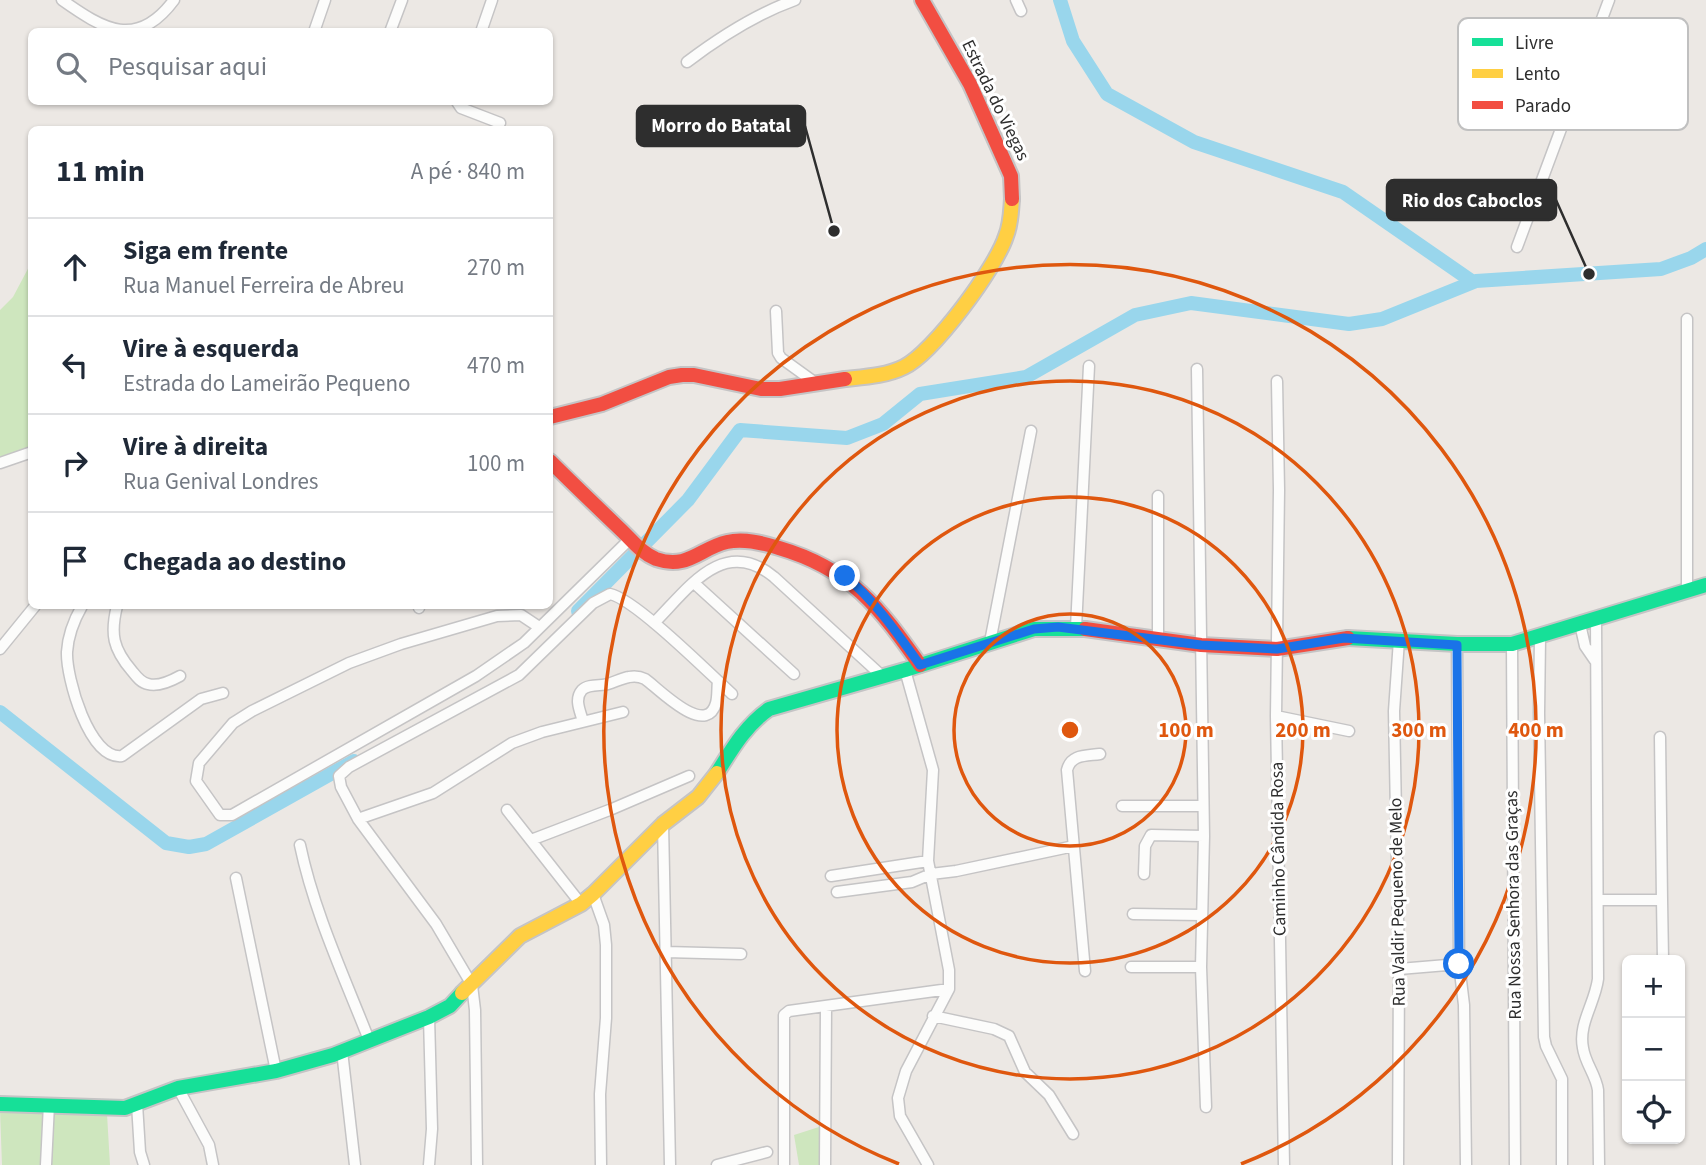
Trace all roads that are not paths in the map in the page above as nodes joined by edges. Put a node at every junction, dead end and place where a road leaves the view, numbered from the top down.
1 (62, 0) edge
2 (174, 0) edge
3 (311, 0) edge
4 (402, 0) edge
5 (492, 0) edge
6 (795, 0) edge
7 (922, 0) edge
8 (1016, 0) edge
9 (1609, 0) edge
10 (324, 2) edge
11 (1021, 11) dead end
12 (1602, 18) edge
13 (110, 28) edge
14 (140, 28) edge
15 (315, 28) edge
16 (392, 28) edge
17 (482, 28) edge
18 (687, 62) dead end
19 (459, 105) edge
20 (500, 124) dead end
21 (1561, 130) edge
22 (1517, 247) dead end
23 (776, 311) dead end
24 (1687, 319) dead end
25 (1090, 366) dead end
26 (1197, 369) dead end
27 (1277, 381) dead end
28 (817, 384) junction
29 (553, 417) edge
30 (1031, 431) dead end
31 (28, 453) edge
32 (0, 463) edge
33 (553, 464) edge
34 (1158, 496) dead end
35 (631, 540) junction
36 (694, 583) junction
37 (1706, 585) edge
38 (1687, 591) junction
39 (33, 609) edge
40 (80, 609) edge
41 (117, 609) edge
42 (1595, 619) junction
43 (654, 623) junction
44 (1580, 624) junction
45 (540, 627) junction
46 (1076, 628) junction
47 (1540, 638) junction
48 (1158, 639) junction
49 (1399, 640) junction
50 (990, 642) junction
51 (524, 643) junction
52 (1512, 644) junction
53 (1201, 645) junction
54 (1457, 645) junction
55 (0, 649) edge
56 (1277, 649) junction
57 (536, 659) junction
58 (1597, 662) junction
59 (920, 665) junction
60 (905, 670) junction
61 (794, 674) dead end
62 (882, 676) junction
63 (180, 677) dead end
64 (718, 681) junction
65 (223, 692) dead end
66 (732, 694) dead end
67 (623, 712) dead end
68 (1276, 716) junction
69 (583, 721) junction
70 (1349, 731) dead end
71 (1660, 737) dead end
72 (1100, 754) dead end
73 (689, 776) dead end
74 (1122, 806) dead end
75 (1203, 806) junction
76 (507, 810) dead end
77 (358, 820) junction
78 (663, 824) junction
79 (1204, 836) junction
80 (531, 840) junction
81 (300, 845) dead end
82 (1074, 846) junction
83 (928, 862) junction
84 (931, 874) junction
85 (1144, 874) dead end
86 (831, 876) dead end
87 (236, 878) dead end
88 (837, 892) dead end
89 (593, 894) junction
90 (1598, 900) junction
91 (1662, 900) junction
92 (581, 904) junction
93 (1133, 914) dead end
94 (1202, 915) junction
95 (666, 952) junction
96 (741, 954) dead end
97 (1663, 955) edge
98 (1459, 964) junction
99 (1131, 967) dead end
100 (1201, 967) junction
101 (1399, 969) junction
102 (1085, 971) dead end
103 (472, 985) junction
104 (949, 989) junction
105 (826, 1007) junction
106 (933, 1016) junction
107 (429, 1017) junction
108 (369, 1040) junction
109 (342, 1051) junction
110 (276, 1071) junction
111 (178, 1088) junction
112 (0, 1104) edge
113 (49, 1104) junction
114 (137, 1104) junction
115 (1206, 1107) dead end
116 (1073, 1134) dead end
117 (767, 1152) dead end
118 (46, 1165) edge
119 (144, 1165) edge
120 (213, 1165) edge
121 (355, 1165) edge
122 (429, 1165) edge
123 (477, 1165) edge
124 (601, 1165) edge
125 (670, 1165) edge
126 (718, 1165) edge
127 (784, 1165) edge
128 (825, 1165) edge
129 (928, 1165) edge
130 (1284, 1165) edge
131 (1398, 1165) edge
132 (1466, 1165) edge
133 (1515, 1165) edge
134 (1562, 1165) edge
135 (1599, 1165) edge

1 - 13 street
2 - 14 street
3 - 10 street
4 - 16 street
5 - 17 street
6 - 18 street
7 - 28 street, Estrada do Viegas
8 - 11 street
9 - 12 street
10 - 15 street
19 - 20 street
21 - 22 street
23 - 28 street
24 - 38 street
25 - 46 street
26 - 53 street
27 - 56 street, Caminho Cândida Rosa
28 - 29 street, Estrada do Viegas
30 - 50 street
31 - 32 street
33 - 35 street
34 - 48 street
35 - 45 street
35 - 59 street
36 - 43 street
36 - 61 street
36 - 62 street
37 - 38 street
38 - 42 street
39 - 55 street
40 - 65 street
41 - 63 street
42 - 44 street
42 - 58 street
43 - 57 street
43 - 64 street
44 - 47 street
44 - 58 street
45 - 51 street
45 - 51 street
46 - 48 street
46 - 50 street
47 - 52 street
47 - 134 street
48 - 53 street
49 - 54 street
49 - 56 street
49 - 101 street, Rua Valdir Pequeno de Melo
50 - 59 street
51 - 57 street
52 - 54 street
52 - 133 street, Rua Nossa Senhora das Graças
53 - 56 street
53 - 75 street
54 - 98 street
56 - 68 street, Caminho Cândida Rosa
57 - 77 street
58 - 90 street
59 - 60 street
60 - 62 street
60 - 83 street
62 - 78 street
64 - 66 street
64 - 69 street
67 - 69 street
68 - 70 street
68 - 130 street, Caminho Cândida Rosa
69 - 77 street
71 - 91 street
72 - 82 street
73 - 80 street
74 - 75 street
75 - 79 street
76 - 80 street
77 - 103 street
78 - 89 street
78 - 95 street
79 - 85 street
79 - 94 street
80 - 92 street
81 - 108 street
82 - 84 street
82 - 102 street
83 - 84 street
83 - 86 street
84 - 88 street
84 - 104 street
87 - 110 street
89 - 92 street
89 - 124 street
90 - 91 street
90 - 135 street
91 - 97 street
92 - 103 street
93 - 94 street
94 - 100 street
95 - 96 street
95 - 125 street
98 - 101 street
98 - 132 street
99 - 100 street
100 - 115 street
101 - 131 street, Rua Valdir Pequeno de Melo
103 - 107 street
103 - 123 street
104 - 105 street
104 - 106 street
105 - 127 street
105 - 128 street
106 - 116 street
106 - 129 street
107 - 108 street
107 - 122 street
108 - 109 street
109 - 110 street
109 - 121 street
110 - 111 street
111 - 114 street
111 - 120 street
112 - 113 street
113 - 114 street
113 - 118 street
114 - 119 street
117 - 126 street

